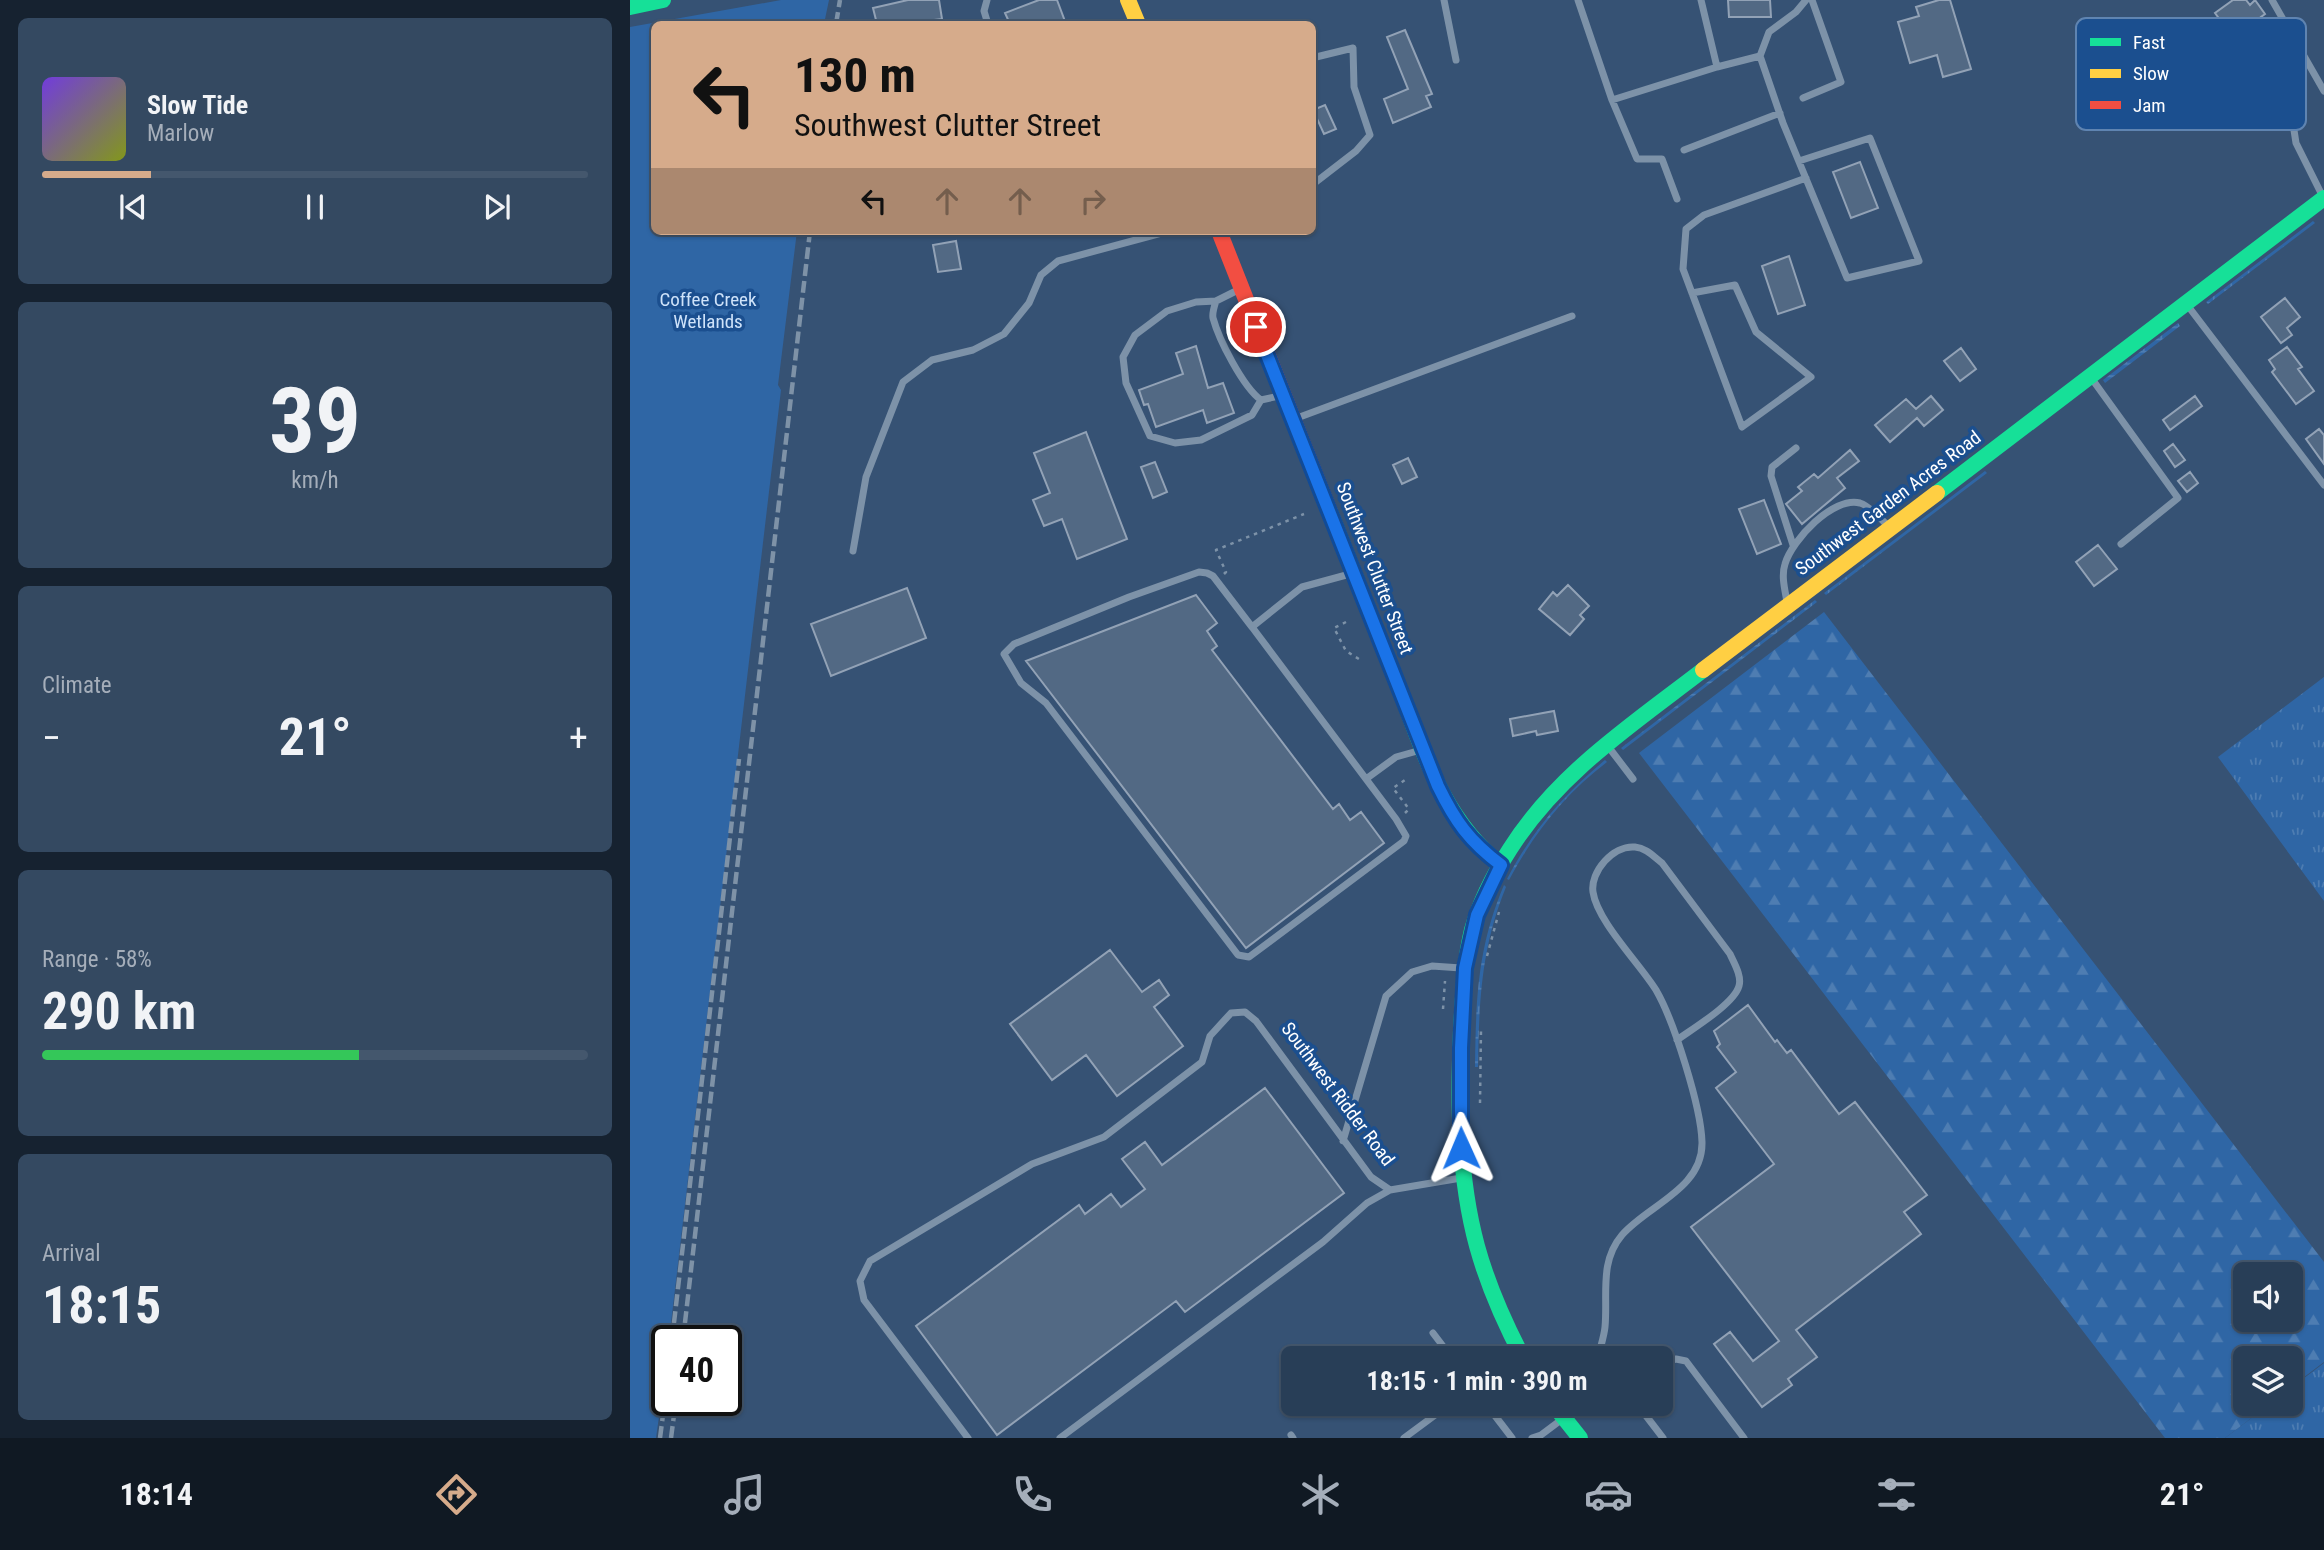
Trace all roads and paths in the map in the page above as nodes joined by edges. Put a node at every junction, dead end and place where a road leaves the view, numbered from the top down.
1 (987, 0) edge
2 (1128, 0) edge
3 (1444, 0) edge
4 (1578, 0) edge
5 (1701, 0) edge
6 (1807, 0) edge
7 (1812, 0) edge
8 (2272, 0) edge
9 (657, 1) edge
10 (631, 5) edge
11 (2282, 18) edge
12 (987, 21) edge
13 (1137, 21) edge
14 (1760, 56) junction
15 (1316, 57) edge
16 (1456, 60) dead end
17 (2306, 60) edge
18 (1717, 66) junction
19 (2324, 91) edge
20 (1803, 97) dead end
21 (1612, 100) junction
22 (1780, 113) junction
23 (2294, 130) edge
24 (1684, 150) dead end
25 (1800, 161) junction
26 (1806, 177) junction
27 (1316, 181) edge
28 (1677, 199) dead end
29 (2321, 202) edge
30 (1154, 235) edge
31 (1221, 235) edge
32 (1241, 288) junction
33 (1692, 293) junction
34 (1216, 302) junction
35 (2185, 303) junction
36 (1572, 316) dead end
37 (2090, 376) junction
38 (1283, 395) junction
39 (1261, 400) junction
40 (1294, 420) junction
41 (1796, 448) dead end
42 (2324, 485) edge
43 (1304, 514) dead end
44 (1890, 528) junction
45 (2121, 544) dead end
46 (1793, 545) junction
47 (853, 551) dead end
48 (1354, 573) junction
49 (1216, 580) junction
50 (1787, 606) junction
51 (1346, 622) dead end
52 (1252, 627) junction
53 (1362, 661) dead end
54 (1606, 744) junction
55 (1423, 749) junction
56 (1408, 778) dead end
57 (1366, 779) junction
58 (1633, 779) dead end
59 (1396, 819) junction
60 (1501, 865) junction
61 (1503, 903) dead end
62 (1487, 957) dead end
63 (1465, 968) junction
64 (1481, 1023) dead end
65 (1677, 1040) junction
66 (1478, 1110) dead end
67 (1343, 1141) junction
68 (1463, 1177) junction
69 (1390, 1190) junction
70 (1433, 1333) dead end
71 (1443, 1346) edge
72 (1514, 1346) edge
73 (1601, 1346) edge
74 (1673, 1360) edge
75 (1434, 1416) edge
76 (1495, 1416) edge
77 (1646, 1416) edge
78 (1564, 1418) joint
79 (968, 1438) edge
80 (1060, 1438) edge
81 (1404, 1438) edge
82 (1512, 1438) edge
83 (1532, 1438) edge
84 (1580, 1438) edge
85 (1663, 1438) edge
86 (1744, 1438) edge

1 - 12 lane
2 - 13 street
3 - 16 lane
4 - 21 lane
5 - 18 lane
6 - 14 lane
7 - 20 lane
8 - 11 lane
9 - 10 street
14 - 18 lane
14 - 22 lane
15 - 27 lane
17 - 19 lane
18 - 21 lane
21 - 28 lane
22 - 24 lane
22 - 25 lane
23 - 29 lane
25 - 26 lane
25 - 26 lane
26 - 33 lane
29 - 35 street, Southwest Garden Acres Road
30 - 47 lane
31 - 32 street, Southwest Clutter Street
32 - 34 lane
32 - 38 street, Southwest Clutter Street
33 - 33 lane
34 - 39 lane
34 - 39 lane
35 - 37 street, Southwest Garden Acres Road
35 - 42 lane
36 - 40 lane
37 - 44 street, Southwest Garden Acres Road
37 - 45 lane
38 - 39 lane
38 - 40 street, Southwest Clutter Street
40 - 48 street, Southwest Clutter Street
41 - 46 lane
43 - 49 path
44 - 46 lane
44 - 50 street, Southwest Garden Acres Road
46 - 50 lane
48 - 52 lane
48 - 55 street, Southwest Clutter Street
49 - 52 lane
49 - 59 lane
50 - 54 street, Southwest Garden Acres Road
51 - 53 path
52 - 57 lane
54 - 58 lane
54 - 60 street, Southwest Garden Acres Road
55 - 57 lane
55 - 60 street, Southwest Clutter Street
56 - 59 path
57 - 59 lane
60 - 63 street
61 - 62 path
63 - 67 lane
63 - 68 street
64 - 66 path
65 - 65 lane
65 - 73 lane
67 - 69 lane, Southwest Ridder Road
67 - 79 lane, Southwest Ridder Road
68 - 69 lane
68 - 72 street
69 - 80 lane
70 - 71 lane
74 - 86 lane
75 - 81 lane
76 - 82 lane
77 - 85 lane
78 - 83 lane
78 - 84 street

